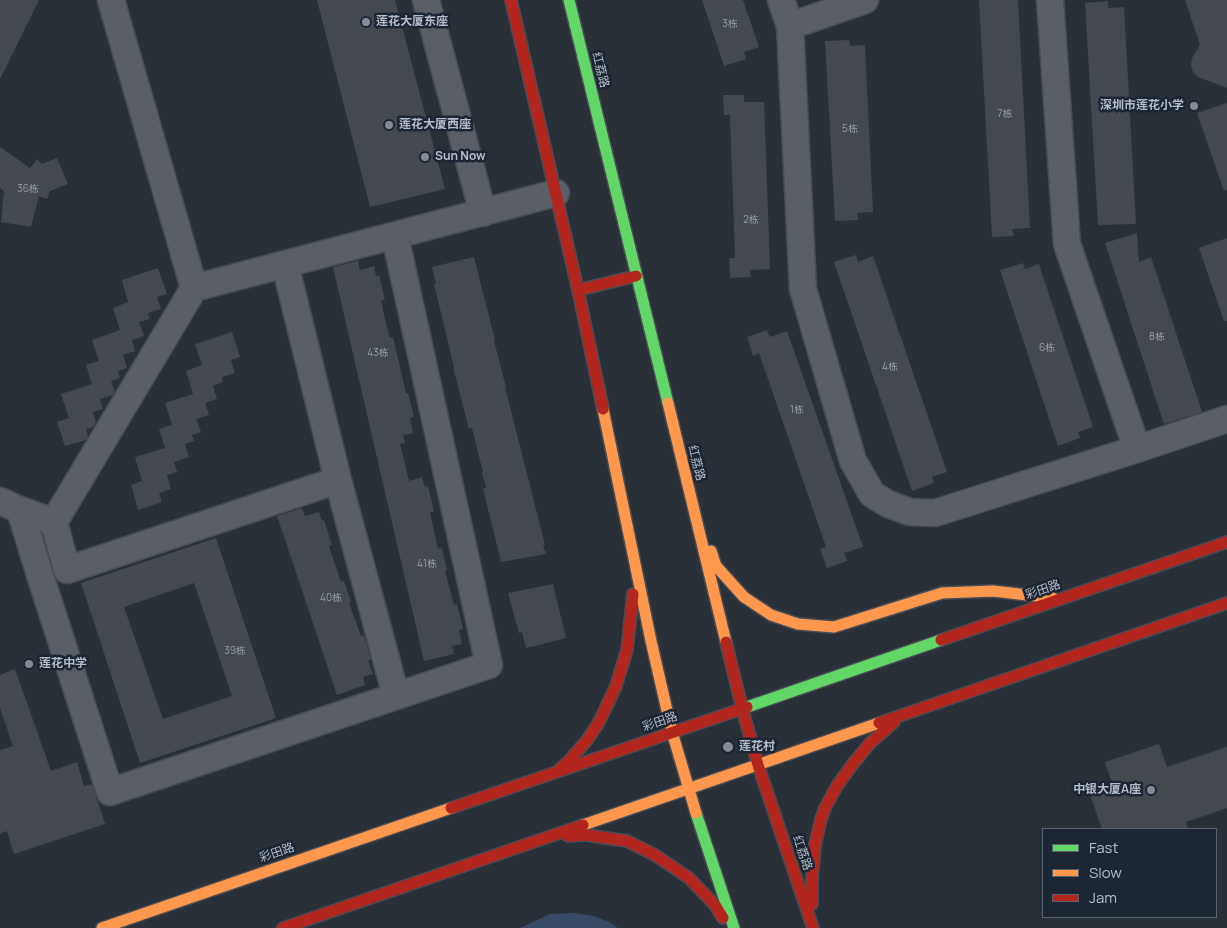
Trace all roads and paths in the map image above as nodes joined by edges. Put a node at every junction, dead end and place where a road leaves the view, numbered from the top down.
1 (111, 0) edge
2 (426, 0) edge
3 (511, 0) edge
4 (569, 0) edge
5 (781, 0) edge
6 (865, 0) edge
7 (1050, 0) edge
8 (790, 26) junction
9 (556, 193) junction
10 (483, 213) junction
11 (394, 236) junction
12 (286, 264) junction
13 (636, 276) junction
14 (194, 288) junction
15 (578, 290) junction
16 (1227, 419) edge
17 (1137, 449) junction
18 (338, 480) junction
19 (690, 494) junction
20 (10, 505) edge
21 (54, 522) junction
22 (628, 528) junction
23 (1227, 542) edge
24 (1060, 599) junction
25 (1227, 603) edge
26 (396, 696) junction
27 (742, 708) junction
28 (903, 715) junction
29 (672, 732) junction
30 (758, 764) junction
31 (557, 772) junction
32 (688, 789) junction
33 (547, 837) junction
34 (102, 928) edge
35 (283, 928) edge
36 (728, 928) edge
37 (734, 928) edge
38 (814, 928) edge

1 - 14 street
2 - 10 street
3 - 9 main road
4 - 13 main road, 红荔路
5 - 8 street
6 - 8 street
7 - 17 street
8 - 17 street
9 - 10 street
9 - 15 main road
10 - 11 street
11 - 12 street
11 - 26 street
12 - 14 street
12 - 18 street
13 - 15 main road
13 - 19 main road, 红荔路
14 - 21 street
15 - 22 main road
16 - 17 street
18 - 21 street
18 - 26 street
19 - 24 main road
19 - 27 main road, 红荔路
20 - 21 street
20 - 26 street
22 - 29 main road
22 - 31 main road
23 - 24 main road, 彩田路
24 - 27 main road, 彩田路
25 - 28 main road
27 - 29 main road, 彩田路
27 - 30 main road, 红荔路
28 - 30 main road
28 - 38 main road
29 - 31 main road, 彩田路
29 - 32 main road
30 - 32 main road
30 - 38 main road, 红荔路
31 - 34 main road, 彩田路
32 - 33 main road
32 - 37 main road
33 - 35 main road
33 - 36 main road

